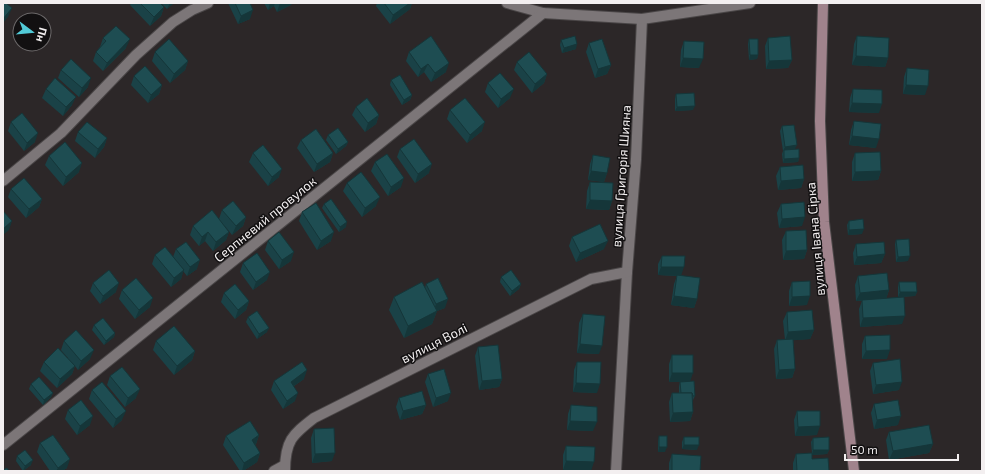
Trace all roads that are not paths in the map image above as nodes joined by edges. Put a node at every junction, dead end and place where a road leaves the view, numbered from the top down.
1 (208, 3) edge
2 (507, 3) edge
3 (750, 3) edge
4 (823, 3) edge
5 (543, 13) junction
6 (642, 19) junction
7 (3, 181) edge
8 (627, 272) junction
9 (3, 445) edge
10 (285, 468) edge
11 (274, 471) edge
12 (616, 471) edge
13 (854, 471) edge

1 - 7 street
2 - 5 street
3 - 6 street
4 - 13 street, вулиця Івана Сірка
5 - 6 street
5 - 9 street, Серпневий провулок
6 - 8 street, вулиця Григорія Шияна
8 - 10 street, вулиця Волі
8 - 12 street, вулиця Григорія Шияна
10 - 11 street

